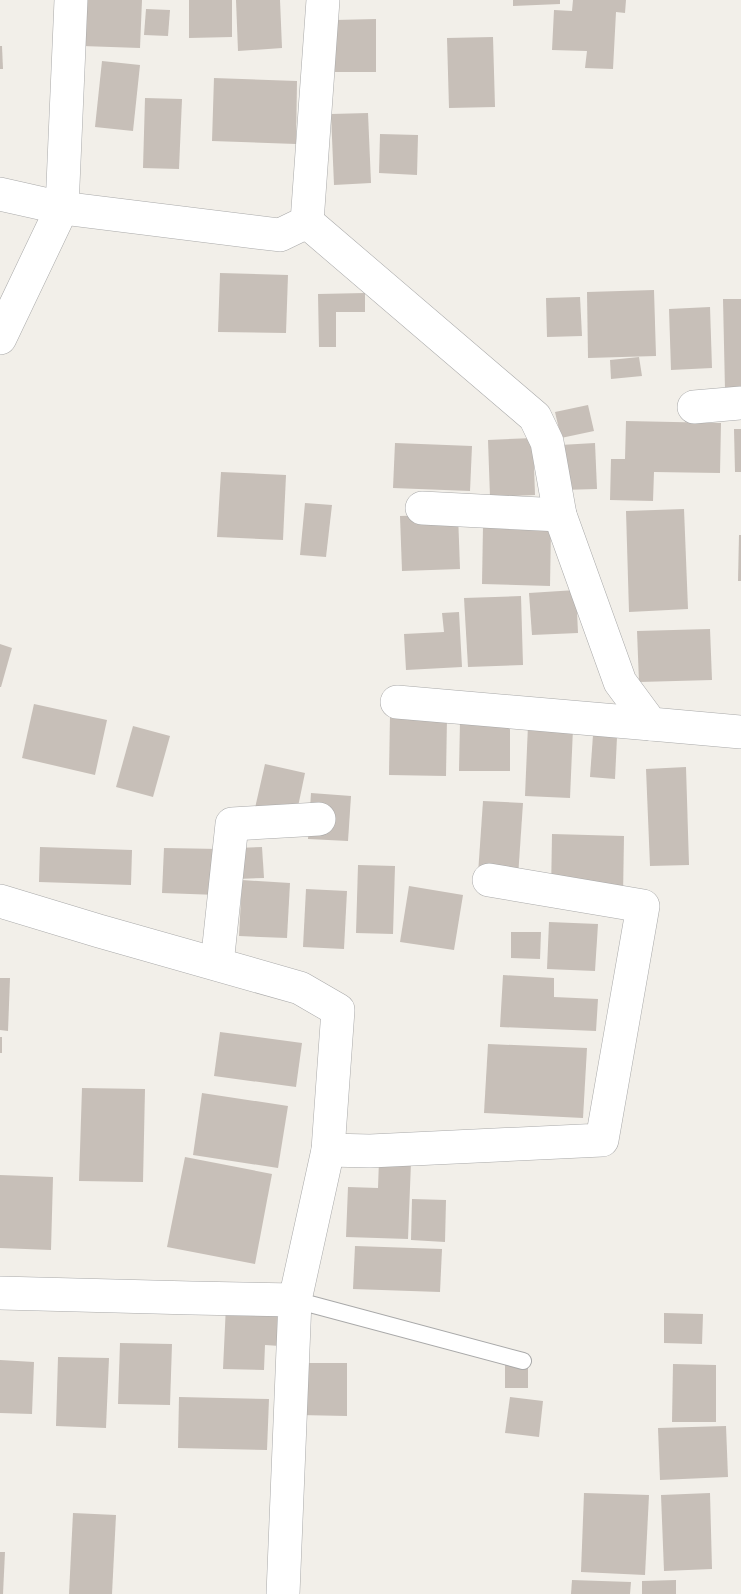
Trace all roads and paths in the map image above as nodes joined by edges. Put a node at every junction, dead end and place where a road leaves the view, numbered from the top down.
1 (71, 0) edge
2 (323, 0) edge
3 (0, 194) edge
4 (62, 208) junction
5 (307, 222) junction
6 (0, 338) edge
7 (741, 403) edge
8 (694, 407) dead end
9 (422, 507) dead end
10 (560, 515) junction
11 (397, 702) dead end
12 (651, 724) junction
13 (741, 732) edge
14 (319, 819) dead end
15 (489, 880) dead end
16 (0, 901) edge
17 (217, 964) junction
18 (328, 1150) junction
19 (0, 1293) edge
20 (295, 1300) junction
21 (523, 1361) dead end
22 (283, 1594) edge

1 - 4 street
2 - 5 street
3 - 4 street
4 - 5 street
4 - 6 street
5 - 10 street
7 - 8 street
9 - 10 street
10 - 12 street
11 - 12 street
12 - 13 street
14 - 17 street
15 - 18 street
16 - 17 street
17 - 18 street
18 - 20 street
19 - 20 street
20 - 21 lane
20 - 22 street

